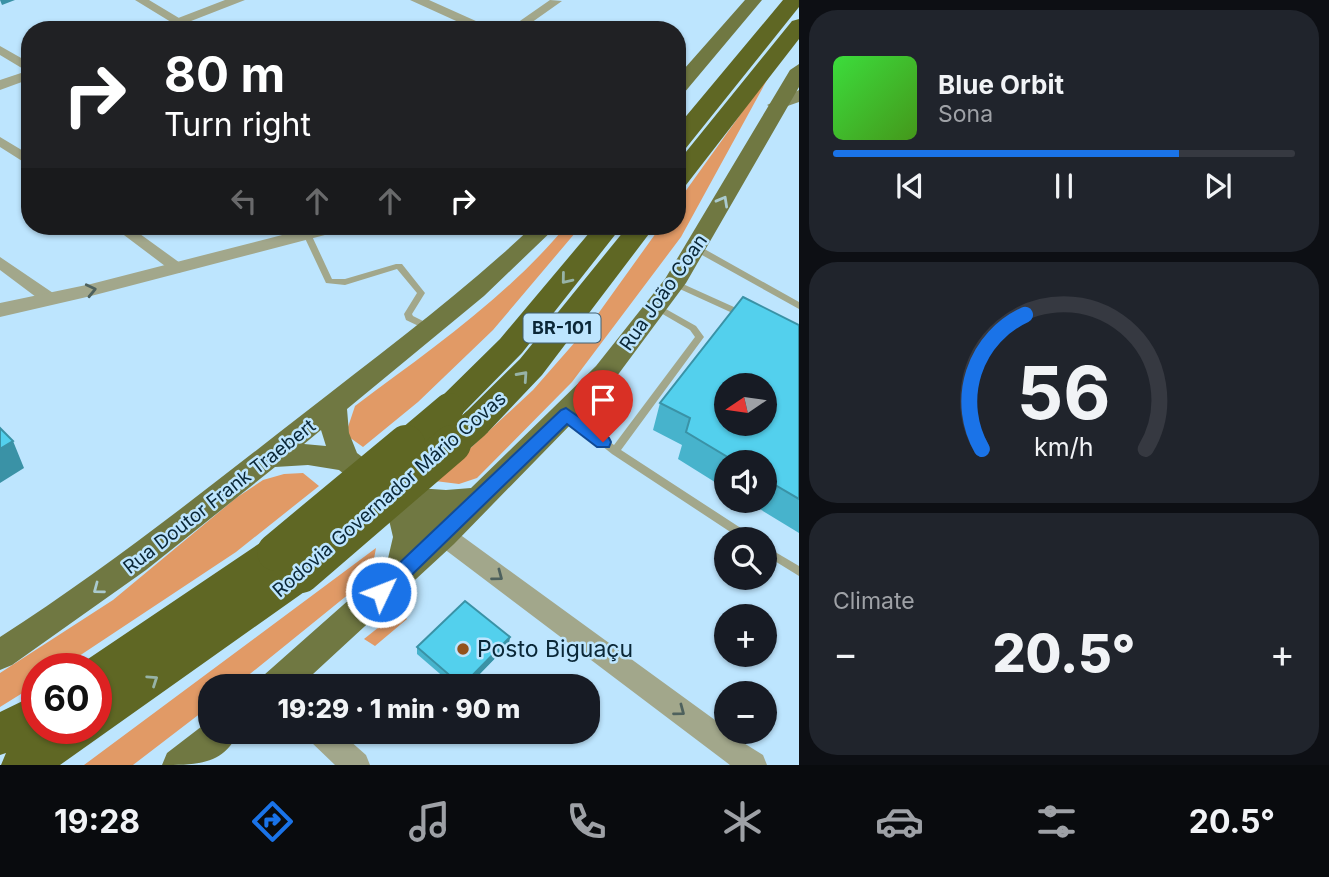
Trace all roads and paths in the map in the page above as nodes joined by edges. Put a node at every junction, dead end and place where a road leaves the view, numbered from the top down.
1 (141, 0) edge
2 (238, 0) edge
3 (417, 0) edge
4 (754, 0) edge
5 (556, 1) edge
6 (794, 7) edge
7 (178, 21) joint
8 (467, 21) edge
9 (526, 21) edge
10 (0, 50) edge
11 (21, 65) edge
12 (799, 70) edge
13 (21, 76) edge
14 (686, 78) edge
15 (0, 85) edge
16 (799, 95) edge
17 (776, 105) junction
18 (686, 132) edge
19 (0, 141) edge
20 (21, 156) edge
21 (686, 167) edge
22 (132, 235) edge
23 (303, 235) edge
24 (307, 235) edge
25 (534, 235) edge
26 (602, 235) edge
27 (635, 235) edge
28 (696, 248) junction
29 (0, 262) edge
30 (179, 268) junction
31 (674, 283) junction
32 (50, 299) junction
33 (799, 306) edge
34 (657, 307) junction
35 (0, 310) edge
36 (749, 317) edge
37 (432, 329) junction
38 (333, 406) junction
39 (566, 414) junction
40 (462, 416) junction
41 (615, 452) junction
42 (268, 457) junction
43 (346, 460) junction
44 (396, 498) junction
45 (480, 499) junction
46 (731, 527) edge
47 (443, 535) junction
48 (777, 558) edge
49 (289, 563) junction
50 (799, 572) edge
51 (395, 579) junction
52 (0, 655) edge
53 (112, 667) edge
54 (289, 674) edge
55 (112, 705) edge
56 (21, 723) edge
57 (0, 735) edge
58 (55, 744) edge
59 (206, 744) edge
60 (333, 744) edge
61 (22, 765) edge
62 (180, 765) edge
63 (356, 765) edge
64 (753, 765) edge

1 - 7 street
2 - 7 street
3 - 8 street
4 - 14 main road
5 - 9 street
6 - 18 highway
6 - 21 highway
10 - 11 street
12 - 17 main road, Rua João Coan
13 - 15 street
16 - 17 main road
28 -> 17 main road, Rua João Coan
19 - 20 street
22 - 30 street
23 - 30 street
24 - 37 lane
25 - 37 main road, Rua Doutor Frank Traebert
26 -> 40 highway, Rodovia Governador Mário Covas / BR-101
40 -> 27 highway, Rodovia Governador Mário Covas / BR-101
28 - 31 main road, Rua João Coan
28 - 33 lane
29 - 32 street
32 -> 30 street
31 - 34 main road, Rua João Coan
31 - 36 lane
32 - 35 street
34 - 39 main road, Rua João Coan
34 - 41 lane
37 - 38 main road, Rua Doutor Frank Traebert
38 - 42 main road, Rua Doutor Frank Traebert
38 - 43 main road
39 - 41 lane
39 - 45 main road, Rua João Coan
40 - 49 highway, Rodovia Governador Mário Covas / BR-101, bridge
41 - 46 lane
42 - 43 main road
42 -> 52 main road, Rua Doutor Frank Traebert
43 - 44 main road
44 - 45 main road
44 - 47 main road
44 - 51 main road
45 - 47 main road, Rua João Coan
47 - 51 main road, Rua João Coan
47 -> 64 street
48 - 50 lane
49 - 53 highway, Rodovia Governador Mário Covas / BR-101
55 -> 49 highway, Rodovia Governador Mário Covas / BR-101
51 - 54 main road, Rua João Coan
56 - 57 highway
58 - 61 highway
59 - 62 main road
60 - 63 street

